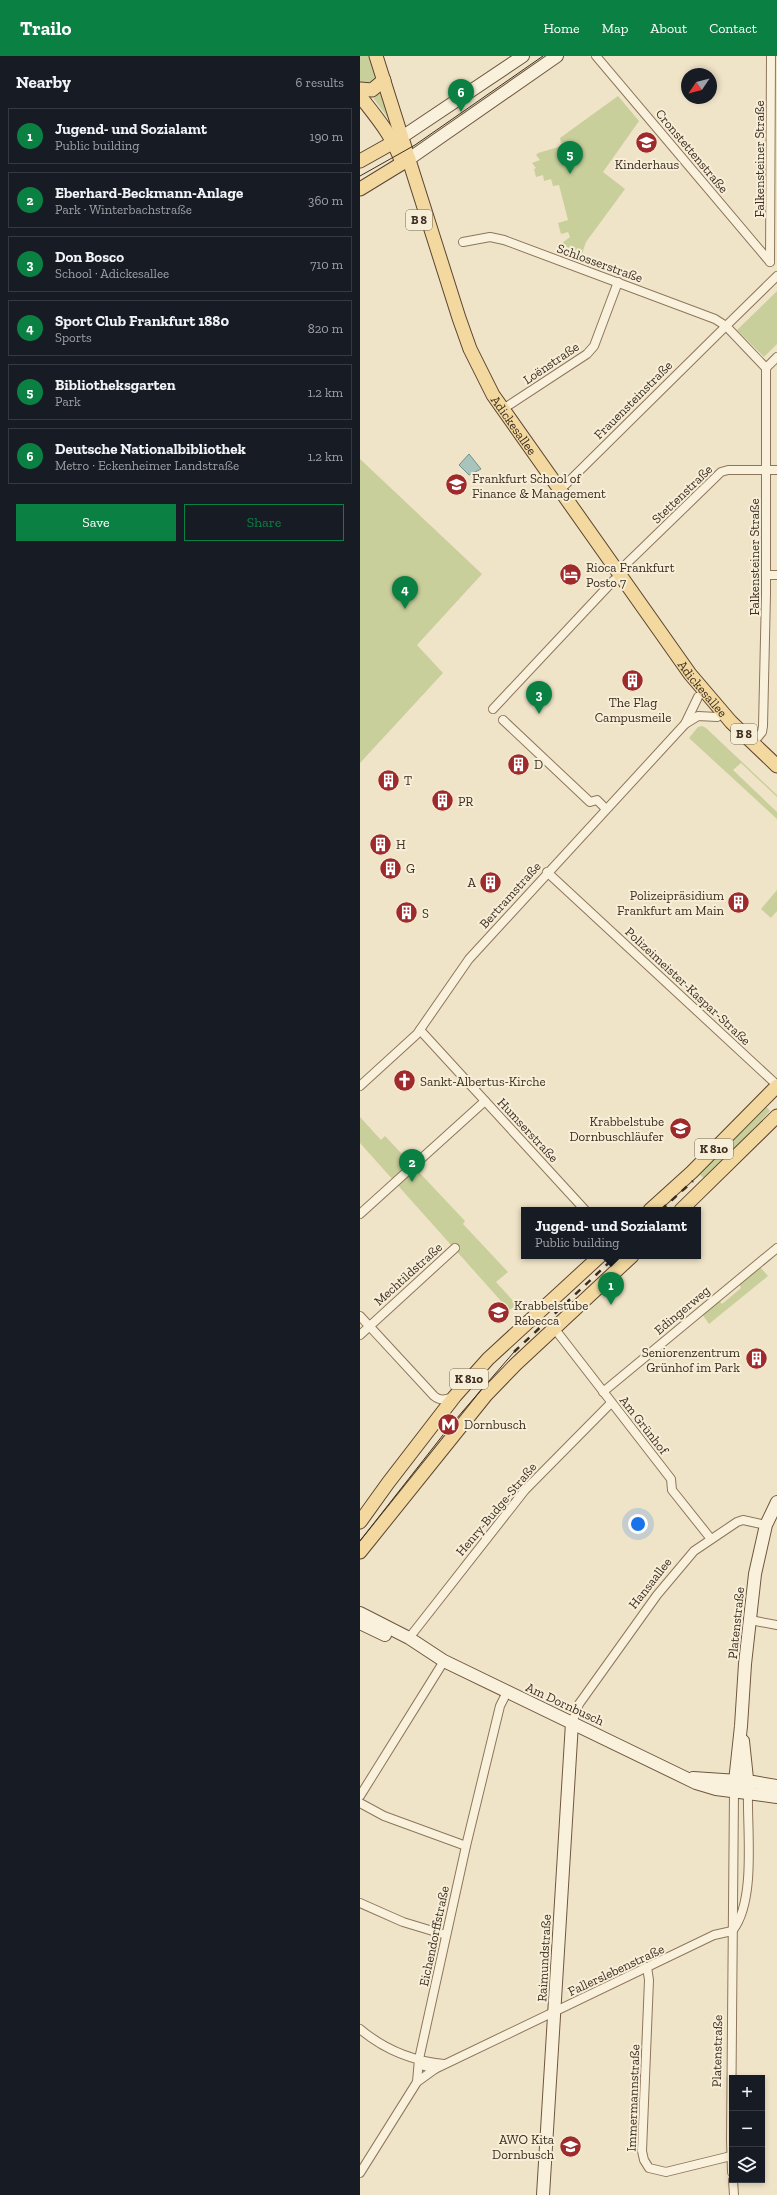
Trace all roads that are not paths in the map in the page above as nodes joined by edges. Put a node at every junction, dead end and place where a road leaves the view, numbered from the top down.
1 (376, 56) edge
2 (522, 56) edge
3 (557, 56) edge
4 (596, 56) edge
5 (771, 56) edge
6 (384, 80) junction
7 (360, 89) edge
8 (360, 96) edge
9 (398, 140) junction
10 (360, 161) edge
11 (405, 162) junction
12 (360, 188) edge
13 (463, 242) dead end
14 (770, 262) joint
15 (777, 276) edge
16 (618, 282) junction
17 (726, 326) junction
18 (777, 356) edge
19 (766, 368) junction
20 (503, 409) junction
21 (766, 470) junction
22 (777, 470) edge
23 (559, 491) junction
24 (766, 575) junction
25 (777, 575) edge
26 (616, 576) junction
27 (698, 696) junction
28 (493, 709) dead end
29 (716, 717) junction
30 (503, 720) dead end
31 (685, 724) junction
32 (753, 743) junction
33 (777, 766) edge
34 (777, 776) edge
35 (606, 809) junction
36 (547, 872) junction
37 (420, 1030) junction
38 (360, 1086) edge
39 (777, 1086) edge
40 (485, 1101) junction
41 (777, 1116) edge
42 (582, 1207) edge
43 (653, 1207) edge
44 (684, 1207) edge
45 (360, 1214) edge
46 (455, 1248) dead end
47 (777, 1248) edge
48 (597, 1259) edge
49 (629, 1259) edge
50 (360, 1316) edge
51 (369, 1326) junction
52 (554, 1328) junction
53 (360, 1335) edge
54 (603, 1392) junction
55 (455, 1396) junction
56 (611, 1403) junction
57 (777, 1502) edge
58 (360, 1522) edge
59 (766, 1525) junction
60 (711, 1539) junction
61 (360, 1552) edge
62 (360, 1613) edge
63 (750, 1620) junction
64 (360, 1623) edge
65 (777, 1625) edge
66 (409, 1638) junction
67 (441, 1659) junction
68 (507, 1692) junction
69 (572, 1723) junction
70 (741, 1726) junction
71 (748, 1781) junction
72 (734, 1786) junction
73 (777, 1786) edge
74 (748, 1794) junction
75 (360, 1796) edge
76 (777, 1797) edge
77 (360, 1803) edge
78 (466, 1846) junction
79 (360, 1903) edge
80 (732, 1931) junction
81 (446, 1935) junction
82 (647, 1967) junction
83 (555, 2011) junction
84 (360, 2029) edge
85 (419, 2059) junction
86 (445, 2064) junction
87 (435, 2069) junction
88 (417, 2082) junction
89 (731, 2147) edge
90 (729, 2156) edge
91 (360, 2173) edge
92 (733, 2183) edge
93 (543, 2195) edge
94 (734, 2195) edge

1 - 6 main road, B 8
2 - 9 main road
3 - 11 main road
4 - 14 street, Cronstettenstraße
5 - 14 street, Falkensteiner Straße
6 - 7 main road
6 - 9 main road, B 8
8 - 9 main road, B 8
9 - 10 main road
9 - 11 main road, Adickesallee / B 8
11 - 12 main road
11 - 20 main road, Adickesallee / B 8
11 - 26 main road, Adickesallee / B 8
13 - 16 street, Schlosserstraße
15 - 17 street, Frauensteinstraße
16 - 17 street, Schlosserstraße
16 - 20 street, Loënstraße
17 - 19 street, Schlosserstraße
17 - 23 street, Frauensteinstraße
18 - 19 street
19 - 21 street, Falkensteiner Straße
20 - 23 main road, Adickesallee / B 8
21 - 22 street, Stettenstraße
21 - 24 street, Falkensteiner Straße
21 - 26 street, Stettenstraße
23 - 26 main road, Adickesallee / B 8
24 - 25 street
24 - 32 street, Falkensteiner Straße
26 - 27 main road, Adickesallee / B 8
26 - 28 street
26 - 32 main road, Adickesallee / B 8
27 - 29 main road, Adickesallee / B 8
27 - 31 street, Bertramstraße
29 - 31 street, Bertramstraße
29 - 34 main road, Adickesallee / B 8
30 - 35 street
31 - 35 street, Bertramstraße
32 - 33 main road, Adickesallee / B 8
35 - 36 street, Bertramstraße
36 - 37 street, Bertramstraße
36 - 39 street, Polizeimeister-Kaspar-Straße
37 - 38 street, Bertramstraße
37 - 40 street, Humserstraße
39 - 43 main road, K 810
40 - 42 street, Humserstraße
40 - 45 street
41 - 44 main road, K 810
46 - 51 street, Mechtildstraße
47 - 54 street, Edingerweg
48 - 55 main road, K 810
49 - 52 main road, K 810
50 - 51 street
51 - 53 street, Mechtildstraße
51 - 55 street
52 - 54 street, Am Grünhof
52 - 61 main road, K 810
54 - 56 street, Am Grünhof
55 - 58 main road, K 810
56 - 60 street, Am Grünhof
56 - 66 street, Henry-Budge-Straße
57 - 59 main road
59 - 60 street, Hansaallee
59 - 63 main road, Platenstraße
60 - 69 street, Hansaallee
62 - 66 main road, Am Dornbusch
63 - 65 street
63 - 70 main road, Platenstraße
64 - 67 main road, Am Dornbusch
66 - 67 main road, Am Dornbusch
67 - 68 main road, Am Dornbusch
67 - 75 street
68 - 69 main road, Am Dornbusch
68 - 78 street, Eichendorffstraße
69 - 72 main road, Am Dornbusch
69 - 83 main road, Raimundstraße
70 - 71 main road, Platenstraße
70 - 72 main road, Platenstraße
71 - 72 main road
71 - 73 main road
71 - 74 main road, Platenstraße
72 - 74 main road
72 - 80 street, Platenstraße
74 - 76 main road
74 - 80 street, Platenstraße
77 - 78 street
78 - 81 street, Eichendorffstraße
79 - 81 street
80 - 82 street, Fallerslebenstraße
80 - 89 street, Platenstraße
81 - 85 street, Eichendorffstraße
82 - 83 street, Fallerslebenstraße
82 - 90 street, Immermannstraße
83 - 86 street, Fallerslebenstraße
83 - 93 main road, Raimundstraße
84 - 85 street
85 - 86 street
85 - 87 street
85 - 88 street, Eichendorffstraße
86 - 87 street, Fallerslebenstraße
87 - 88 street, Fallerslebenstraße
88 - 91 street, Eichendorffstraße
92 - 94 street

